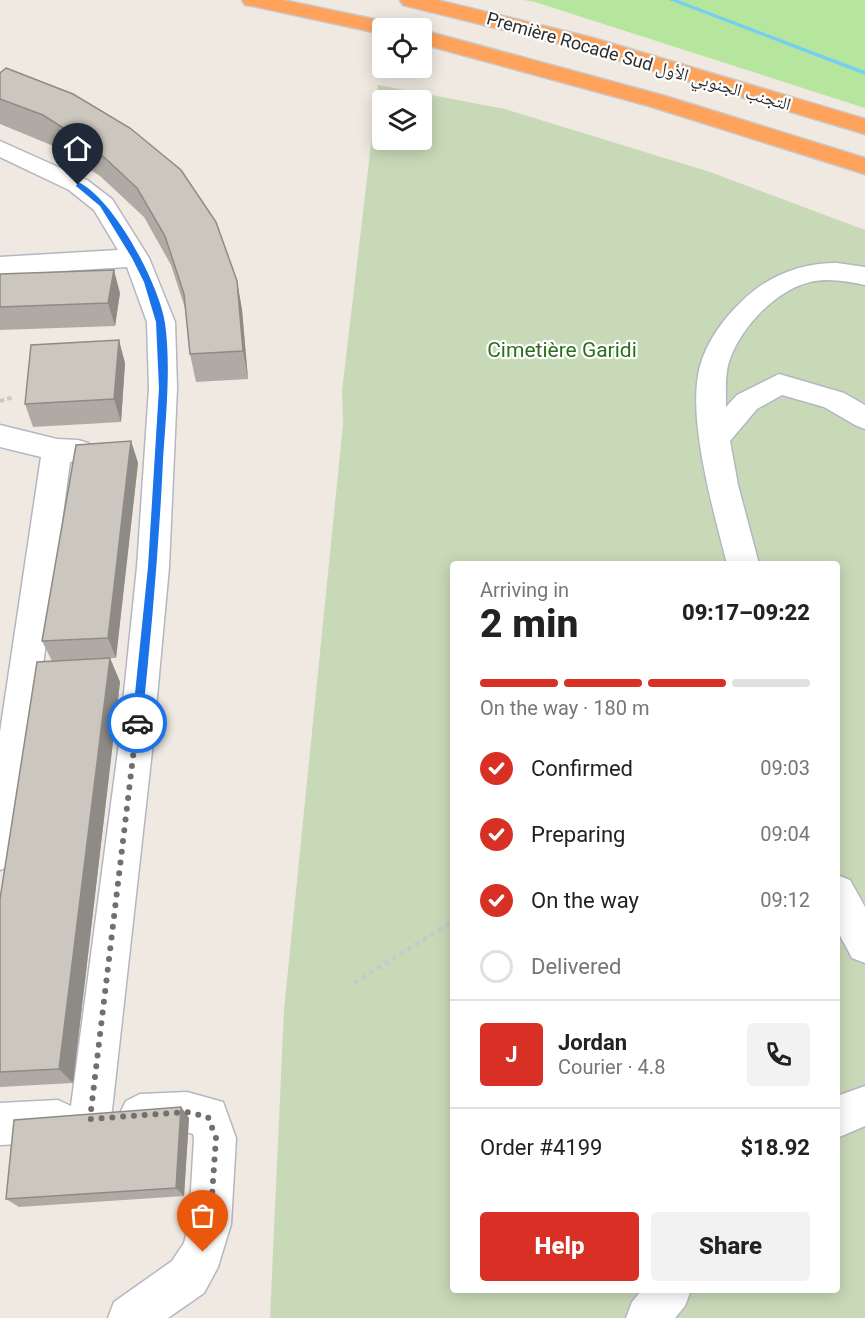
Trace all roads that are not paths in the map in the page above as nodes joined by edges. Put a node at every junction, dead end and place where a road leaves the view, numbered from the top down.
1 (253, 0) edge
2 (411, 0) edge
3 (372, 25) edge
4 (432, 40) edge
5 (865, 127) edge
6 (0, 148) edge
7 (865, 166) edge
8 (136, 258) junction
9 (0, 266) edge
10 (865, 276) edge
11 (865, 418) edge
12 (0, 436) edge
13 (714, 440) junction
14 (57, 450) junction
15 (102, 452) edge
16 (742, 561) edge
17 (0, 853) edge
18 (840, 898) edge
19 (865, 945) edge
20 (865, 1106) edge
21 (840, 1116) edge
22 (865, 1118) edge
23 (90, 1119) junction
24 (0, 1124) edge
25 (865, 1135) edge
26 (667, 1293) edge
27 (130, 1318) edge
28 (648, 1318) edge

1 - 3 highway
2 - 5 highway, Première Rocade Sud التجنب الجنوبي الأول
4 - 7 highway, Première Rocade Sud التجنب الجنوبي الأول
6 - 8 street
8 - 9 street
8 - 23 street
10 - 13 street
11 - 13 street
12 - 14 street
13 - 16 street
14 - 15 street
14 - 17 street
18 - 19 street
20 - 21 street
22 - 25 street
23 - 24 street
23 - 27 street
26 - 28 street

